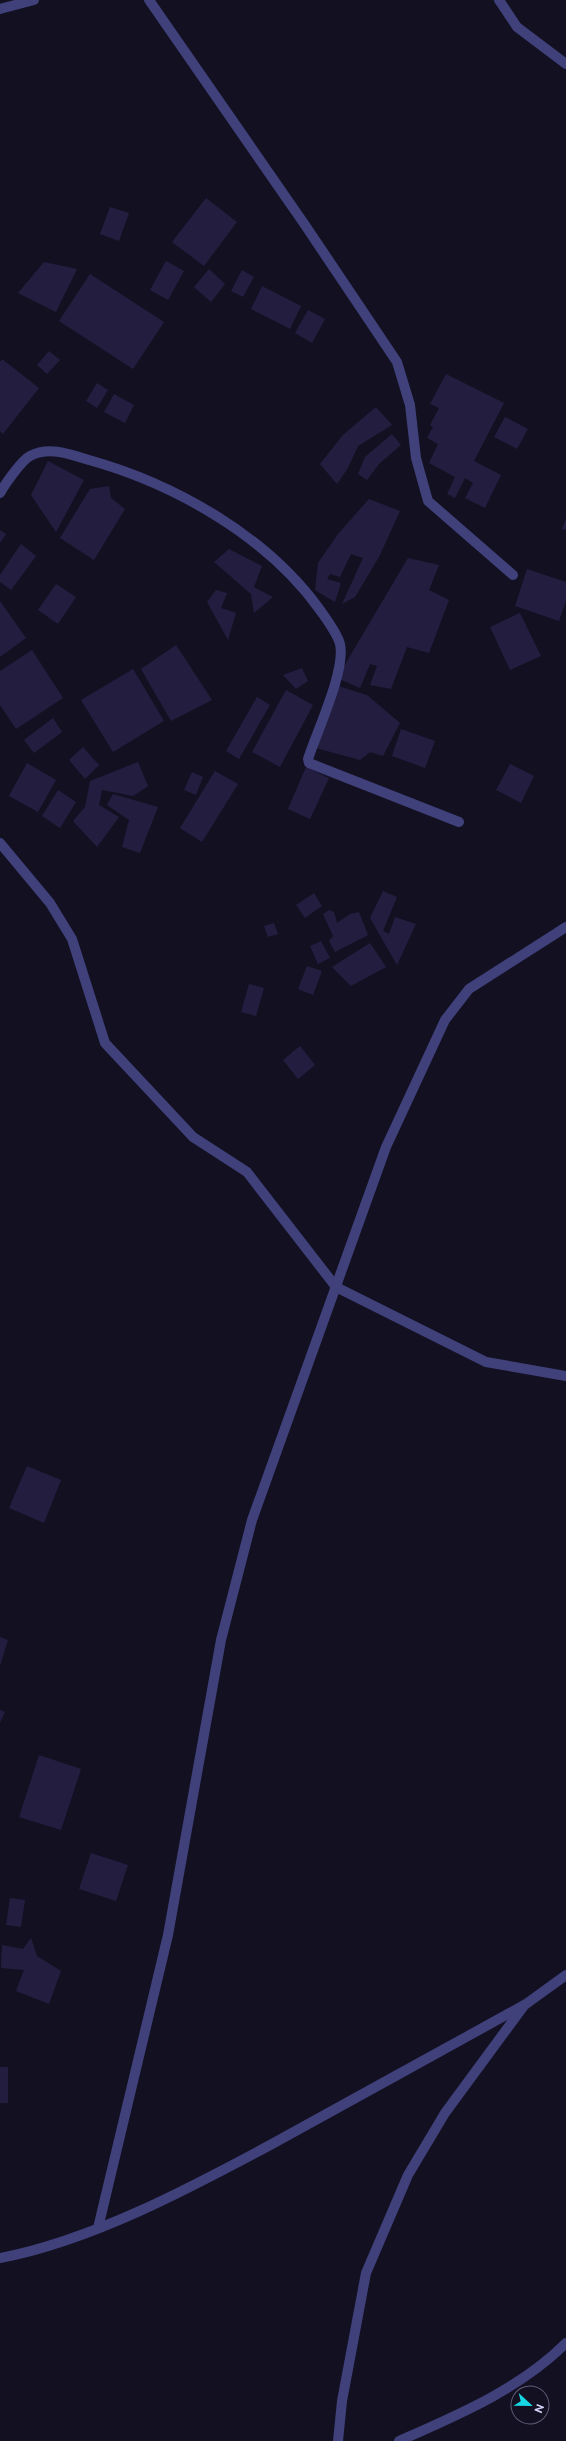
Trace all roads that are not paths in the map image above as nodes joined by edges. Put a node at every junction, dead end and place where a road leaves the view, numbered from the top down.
1 (34, 0) edge
2 (149, 0) edge
3 (499, 0) edge
4 (0, 9) edge
5 (566, 64) edge
6 (0, 493) edge
7 (513, 575) dead end
8 (459, 822) dead end
9 (0, 843) edge
10 (566, 927) edge
11 (336, 1287) junction
12 (566, 1376) edge
13 (566, 1975) edge
14 (526, 2004) junction
15 (98, 2228) junction
16 (0, 2258) edge
17 (566, 2343) edge
18 (338, 2441) edge
19 (399, 2441) edge

1 - 4 street
2 - 7 street
3 - 5 street
6 - 8 street
9 - 11 street
10 - 11 street
11 - 12 street
11 - 15 street
13 - 14 street
14 - 15 street
14 - 18 street
15 - 16 street
17 - 19 street

